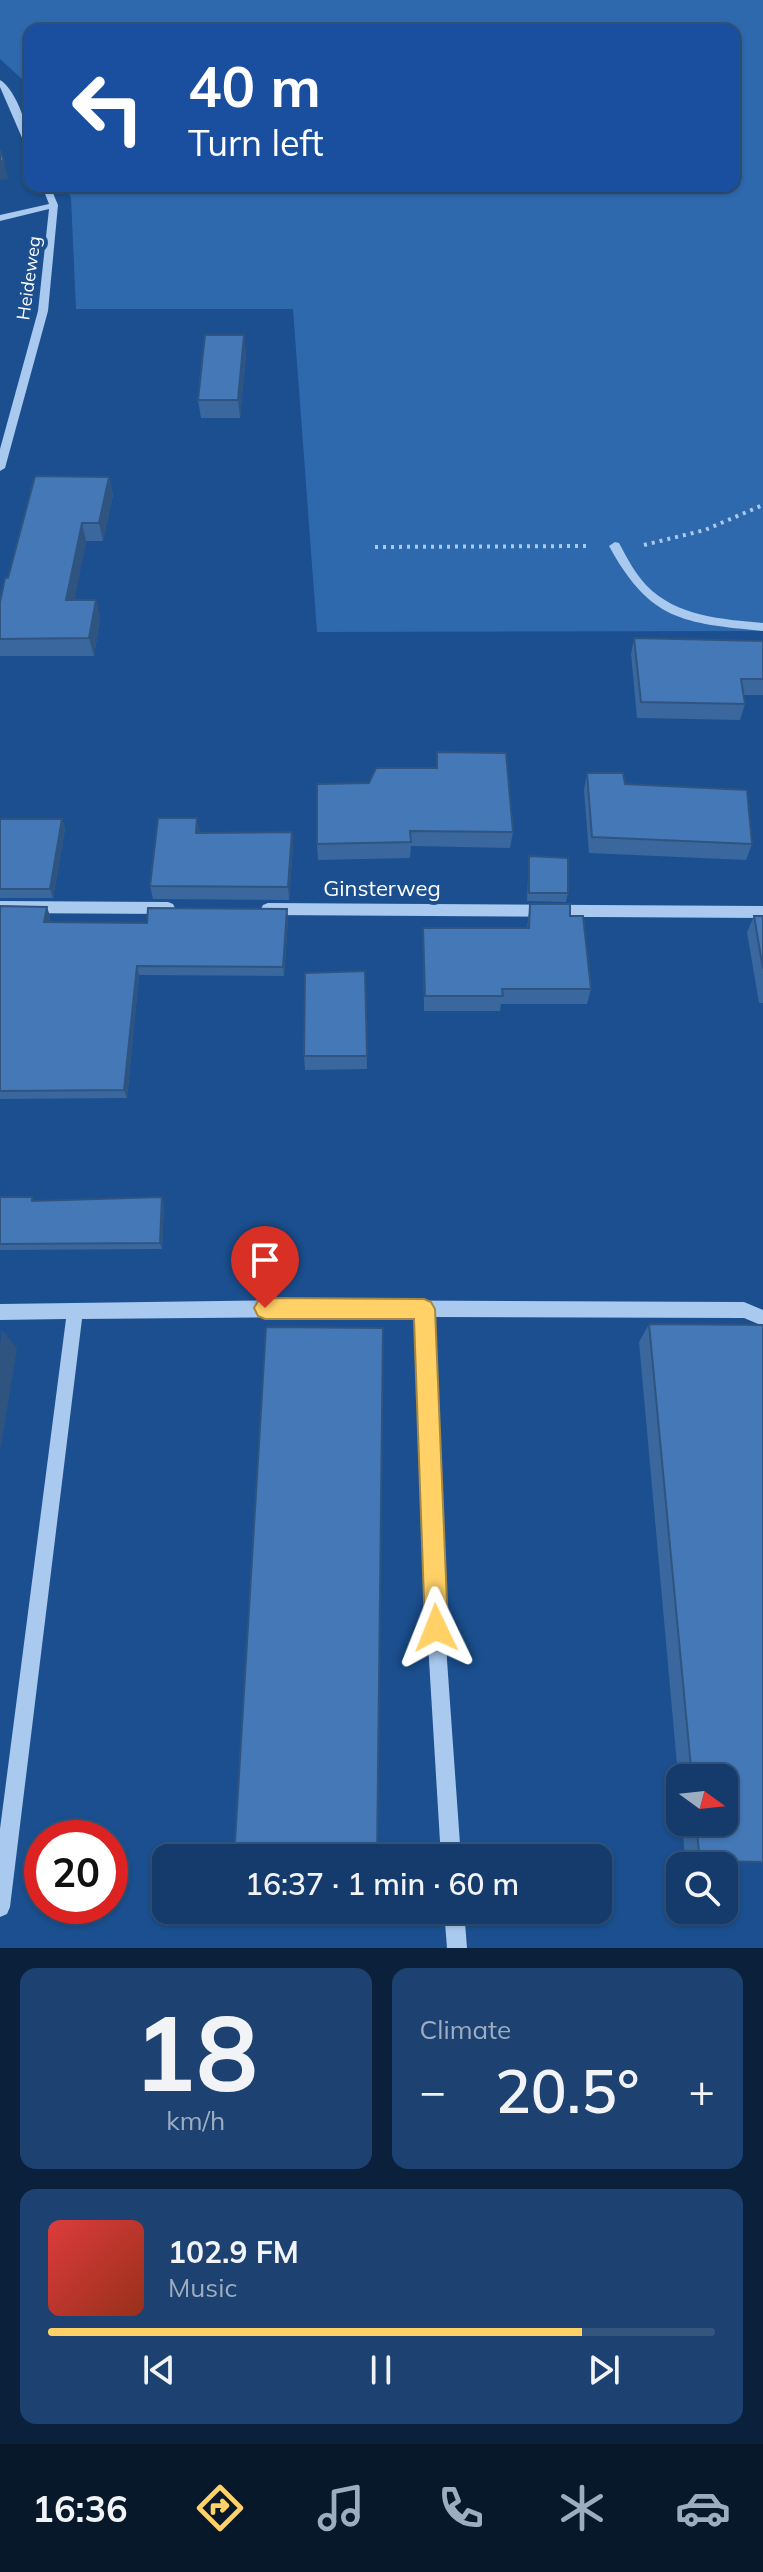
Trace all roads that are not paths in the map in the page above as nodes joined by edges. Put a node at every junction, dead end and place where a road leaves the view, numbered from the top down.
1 (0, 82) edge
2 (24, 132) edge
3 (49, 192) edge
4 (54, 205) junction
5 (0, 218) edge
6 (0, 468) edge
7 (615, 546) road end
8 (763, 627) edge
9 (0, 907) edge
10 (191, 908) edge
11 (254, 909) edge
12 (763, 912) edge
13 (424, 1309) junction
14 (0, 1312) edge
15 (75, 1312) junction
16 (763, 1318) edge
17 (450, 1844) edge
18 (0, 1907) edge
19 (455, 1924) edge
20 (457, 1948) edge

1 - 2 street
3 - 4 street, Heideweg
4 - 5 street
4 - 6 street, Heideweg
7 - 8 street
9 - 10 street
11 - 12 street, Ginsterweg
13 - 15 street
13 - 16 street
13 - 17 street
14 - 15 street
15 - 18 street
19 - 20 street

